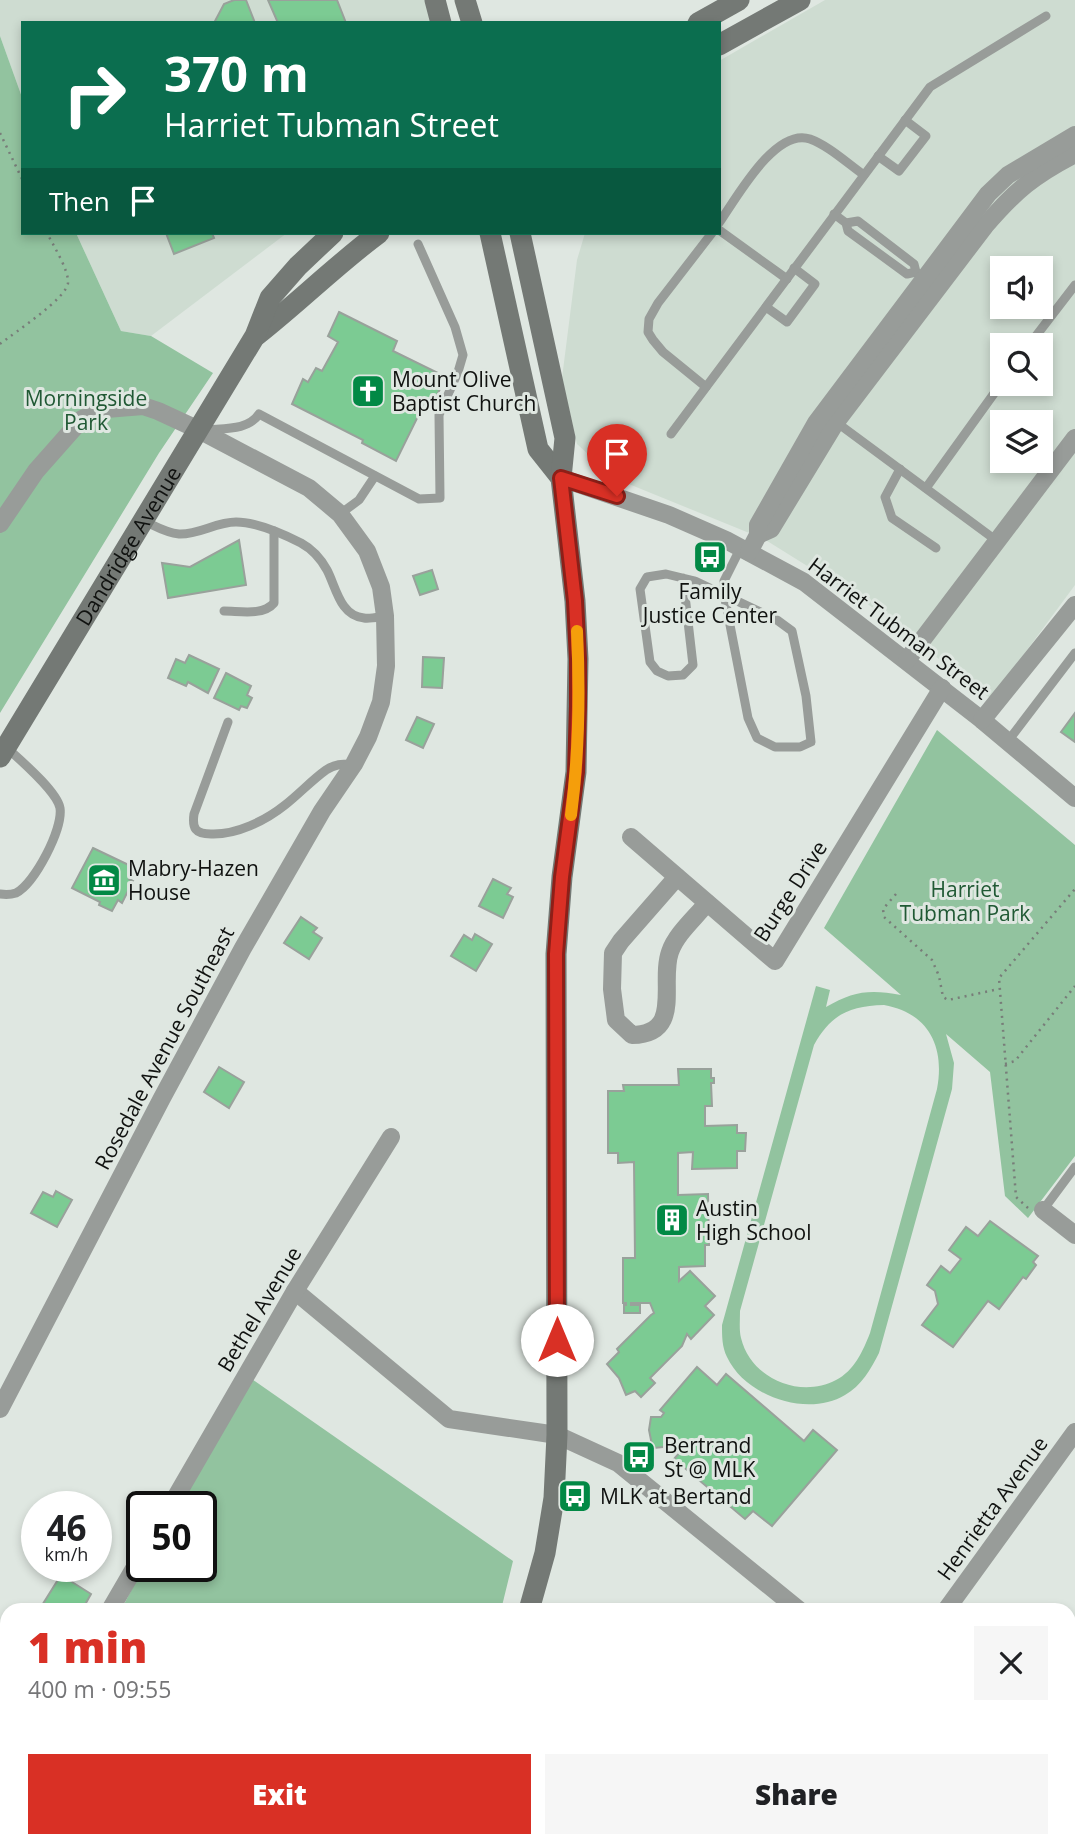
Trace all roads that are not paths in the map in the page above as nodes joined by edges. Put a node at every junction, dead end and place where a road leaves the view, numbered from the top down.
1 (435, 0) edge
2 (465, 0) edge
3 (739, 0) edge
4 (800, 0) edge
5 (1046, 16) dead end
6 (440, 21) edge
7 (471, 21) edge
8 (702, 21) edge
9 (721, 44) edge
10 (905, 120) junction
11 (1075, 135) edge
12 (1075, 154) edge
13 (878, 156) junction
14 (864, 175) junction
15 (834, 214) junction
16 (721, 220) edge
17 (721, 231) edge
18 (331, 235) edge
19 (376, 235) edge
20 (520, 235) edge
21 (710, 235) edge
22 (488, 236) edge
23 (418, 244) dead end
24 (794, 268) junction
25 (787, 279) junction
26 (926, 279) junction
27 (1075, 285) edge
28 (766, 307) junction
29 (1039, 333) edge
30 (255, 336) junction
31 (706, 387) junction
32 (992, 396) edge
33 (836, 422) junction
34 (199, 430) junction
35 (671, 434) dead end
36 (1075, 438) edge
37 (900, 468) junction
38 (376, 476) junction
39 (561, 478) junction
40 (926, 488) junction
41 (340, 514) junction
42 (144, 521) junction
43 (0, 524) edge
44 (274, 531) junction
45 (758, 535) junction
46 (997, 541) junction
47 (936, 548) dead end
48 (745, 550) junction
49 (683, 578) junction
50 (724, 594) junction
51 (1075, 605) edge
52 (224, 611) dead end
53 (385, 616) junction
54 (1075, 653) edge
55 (906, 660) junction
56 (942, 688) junction
57 (982, 720) junction
58 (228, 722) dead end
59 (1008, 741) junction
60 (3, 752) edge
61 (354, 764) junction
62 (1075, 798) edge
63 (631, 837) dead end
64 (677, 877) junction
65 (0, 894) edge
66 (707, 903) junction
67 (391, 1137) dead end
68 (1075, 1167) edge
69 (1036, 1209) joint
70 (1075, 1235) edge
71 (295, 1292) junction
72 (0, 1409) edge
73 (1075, 1432) edge
74 (557, 1435) junction
75 (179, 1491) edge
76 (126, 1582) edge
77 (114, 1603) edge
78 (531, 1603) edge
79 (790, 1603) edge
80 (952, 1603) edge

1 - 6 main road
2 - 7 main road
3 - 8 main road
4 - 9 main road
5 - 10 lane
10 - 13 lane
10 - 13 lane
11 - 26 street
12 - 26 street
13 - 14 lane
14 - 15 lane
14 - 16 lane
15 - 24 lane
15 - 26 lane
17 - 25 lane
18 - 30 main road, Dandridge Avenue
19 - 30 main road, Dandridge Avenue
20 - 39 main road
21 - 31 lane
22 - 39 main road
23 - 38 lane
24 - 25 lane
24 - 28 lane
25 - 28 lane
26 - 33 street
26 - 45 street
27 - 29 lane
28 - 31 lane
30 - 34 main road, Dandridge Avenue
31 - 35 lane
32 - 40 lane
33 - 37 lane
33 - 45 street
34 - 38 lane
34 - 41 street, Rosedale Avenue Southeast
34 - 42 main road, Dandridge Avenue
34 - 43 street, Rosedale Avenue Southeast
36 - 46 street
37 - 40 lane
37 - 47 lane
38 - 41 lane
39 - 48 street, Harriet Tubman Street
39 - 74 main road
40 - 46 lane
41 - 53 street, Rosedale Avenue Southeast
42 - 44 lane
42 - 60 main road, Dandridge Avenue
44 - 52 lane
44 - 53 lane
45 - 48 street
46 - 55 street
48 - 50 lane
48 - 55 street, Harriet Tubman Street
49 - 49 lane
49 - 50 lane
50 - 50 lane
51 - 57 street
53 - 61 street, Rosedale Avenue Southeast
54 - 59 lane
55 - 56 street, Harriet Tubman Street
56 - 57 street, Harriet Tubman Street
56 - 66 street, Burge Drive
57 - 59 street, Harriet Tubman Street
58 - 61 lane
59 - 62 street, Harriet Tubman Street
60 - 65 lane
61 - 72 street, Rosedale Avenue Southeast
63 - 64 street, Burge Drive
64 - 66 street, Burge Drive
64 - 66 street
67 - 71 street, Bethel Avenue
68 - 69 lane
69 - 70 street
71 - 74 street
71 - 75 street, Bethel Avenue
73 - 80 street, Henrietta Avenue
74 - 78 main road
74 - 79 street
76 - 77 street

